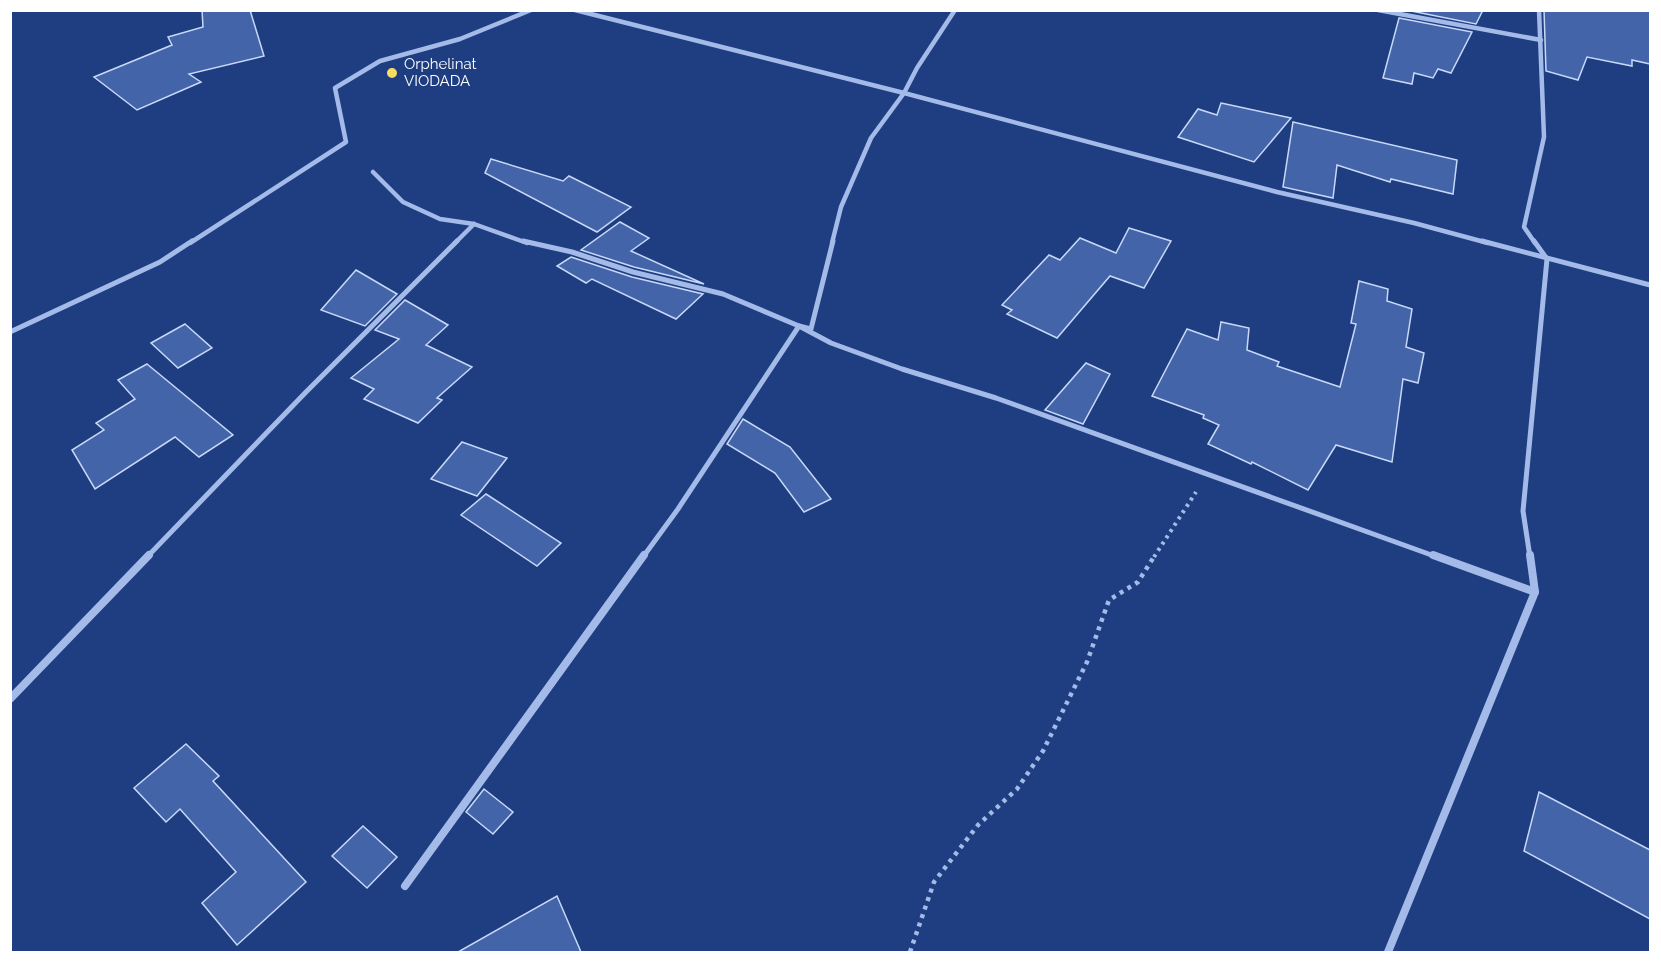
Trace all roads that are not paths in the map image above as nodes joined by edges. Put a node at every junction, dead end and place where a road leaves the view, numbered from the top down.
1 (531, 10) edge
2 (575, 10) edge
3 (955, 10) edge
4 (1378, 10) edge
5 (1539, 10) edge
6 (1542, 40) junction
7 (904, 93) junction
8 (373, 172) dead end
9 (474, 224) junction
10 (1547, 259) junction
11 (1650, 285) edge
12 (800, 326) junction
13 (10, 332) edge
14 (1535, 592) junction
15 (10, 699) edge
16 (405, 886) dead end
17 (1388, 952) edge

1 - 13 street
2 - 7 street
3 - 7 street
4 - 6 street
5 - 6 street
6 - 10 street
7 - 10 street
7 - 12 street
8 - 9 street
9 - 12 street
9 - 15 street
10 - 11 street
10 - 14 street
12 - 14 street
12 - 16 street
14 - 17 street

